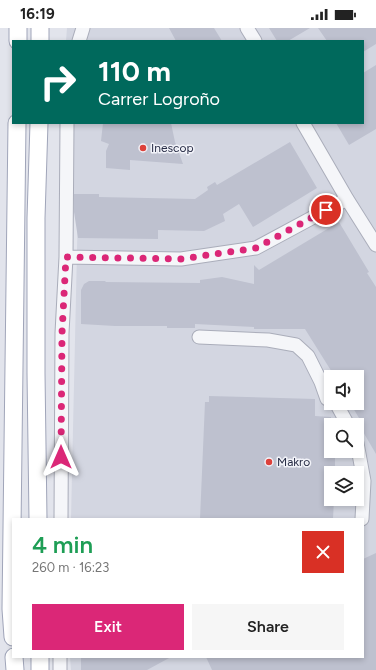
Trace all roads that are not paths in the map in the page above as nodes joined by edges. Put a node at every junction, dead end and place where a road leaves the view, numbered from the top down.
1 (18, 28) edge
2 (40, 28) edge
3 (83, 28) edge
4 (247, 28) edge
5 (18, 40) edge
6 (40, 40) edge
7 (79, 40) edge
8 (254, 40) edge
9 (17, 124) edge
10 (39, 124) edge
11 (67, 124) edge
12 (304, 124) edge
13 (347, 199) junction
14 (376, 244) edge
15 (66, 257) junction
16 (199, 337) dead end
17 (324, 387) edge
18 (360, 458) edge
19 (12, 518) edge
20 (38, 518) edge
21 (61, 518) edge
22 (362, 518) edge
23 (12, 528) edge
24 (12, 623) edge
25 (14, 658) edge
26 (40, 658) edge
27 (60, 658) edge
28 (15, 670) edge
29 (40, 670) edge
30 (60, 670) edge

1 - 5 main road
2 - 6 main road
3 - 7 street
4 - 8 street
9 - 19 main road
10 - 20 main road
11 - 15 street
12 - 13 street
13 - 14 street
13 - 15 street
15 - 21 street
16 - 17 street
18 - 22 street
23 - 24 main road
25 - 28 main road
26 - 29 main road
27 - 30 street

